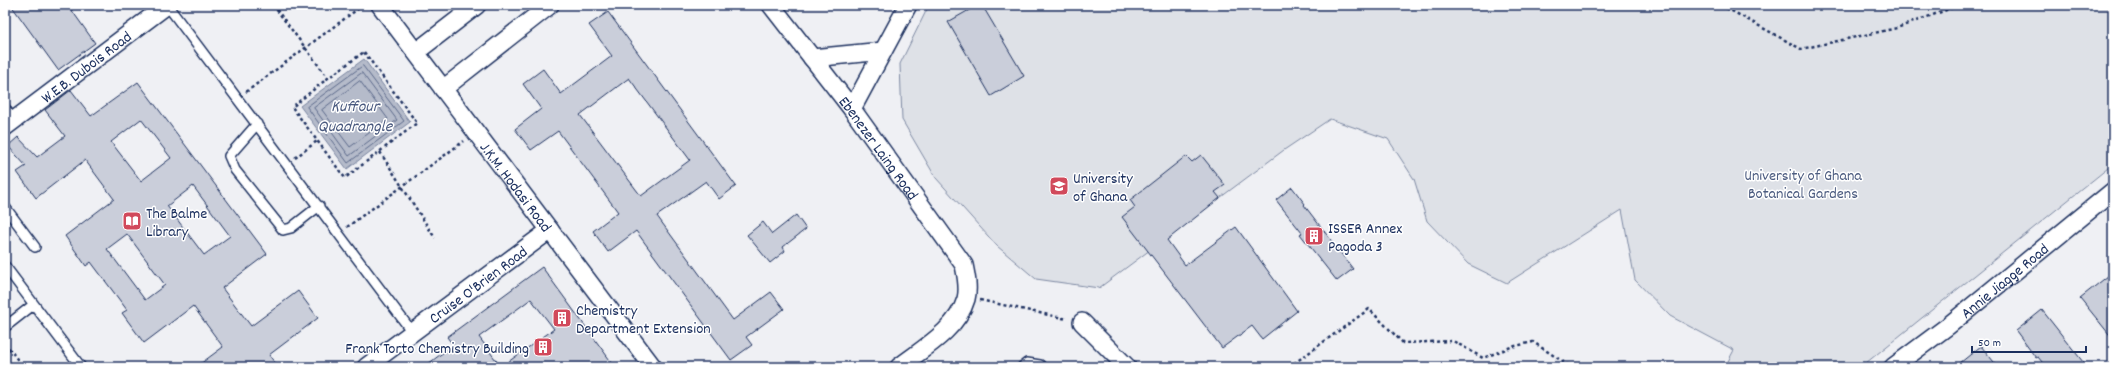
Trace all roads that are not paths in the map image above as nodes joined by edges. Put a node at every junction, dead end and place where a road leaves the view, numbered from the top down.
1 (167, 5) edge
2 (380, 5) edge
3 (477, 5) edge
4 (550, 5) edge
5 (771, 5) edge
6 (908, 5) edge
7 (883, 51) junction
8 (416, 52) junction
9 (812, 58) junction
10 (443, 89) junction
11 (852, 109) junction
12 (8, 118) edge
13 (257, 124) junction
14 (2113, 191) edge
15 (319, 206) junction
16 (5, 207) edge
17 (550, 230) junction
18 (35, 247) dead end
19 (5, 266) edge
20 (33, 305) junction
21 (1082, 322) road end
22 (5, 327) edge
23 (413, 333) junction
24 (81, 367) edge
25 (366, 367) edge
26 (653, 367) edge
27 (899, 367) edge
28 (1022, 367) edge
29 (1042, 367) edge
30 (1127, 367) edge
31 (1893, 367) edge

1 - 12 street, W.E.B. Dubois Road
1 - 13 lane
2 - 8 street, J.K.M. Hodasi Road
3 - 8 street
4 - 10 street
5 - 9 street, Ebenezer Laing Road
6 - 7 street
7 - 9 street
7 - 11 street
8 - 10 street, J.K.M. Hodasi Road
9 - 11 street, Ebenezer Laing Road
10 - 17 street, J.K.M. Hodasi Road
11 - 27 street, Ebenezer Laing Road
13 - 15 lane
13 - 15 lane
14 - 31 street, Annie Jiagge Road
15 - 23 lane
16 - 18 lane
17 - 23 street, Cruise O'Brien Road
17 - 26 street, J.K.M. Hodasi Road
19 - 20 lane
20 - 22 lane
20 - 24 lane
21 - 30 street
23 - 25 street, Cruise O'Brien Road
28 - 29 lane

